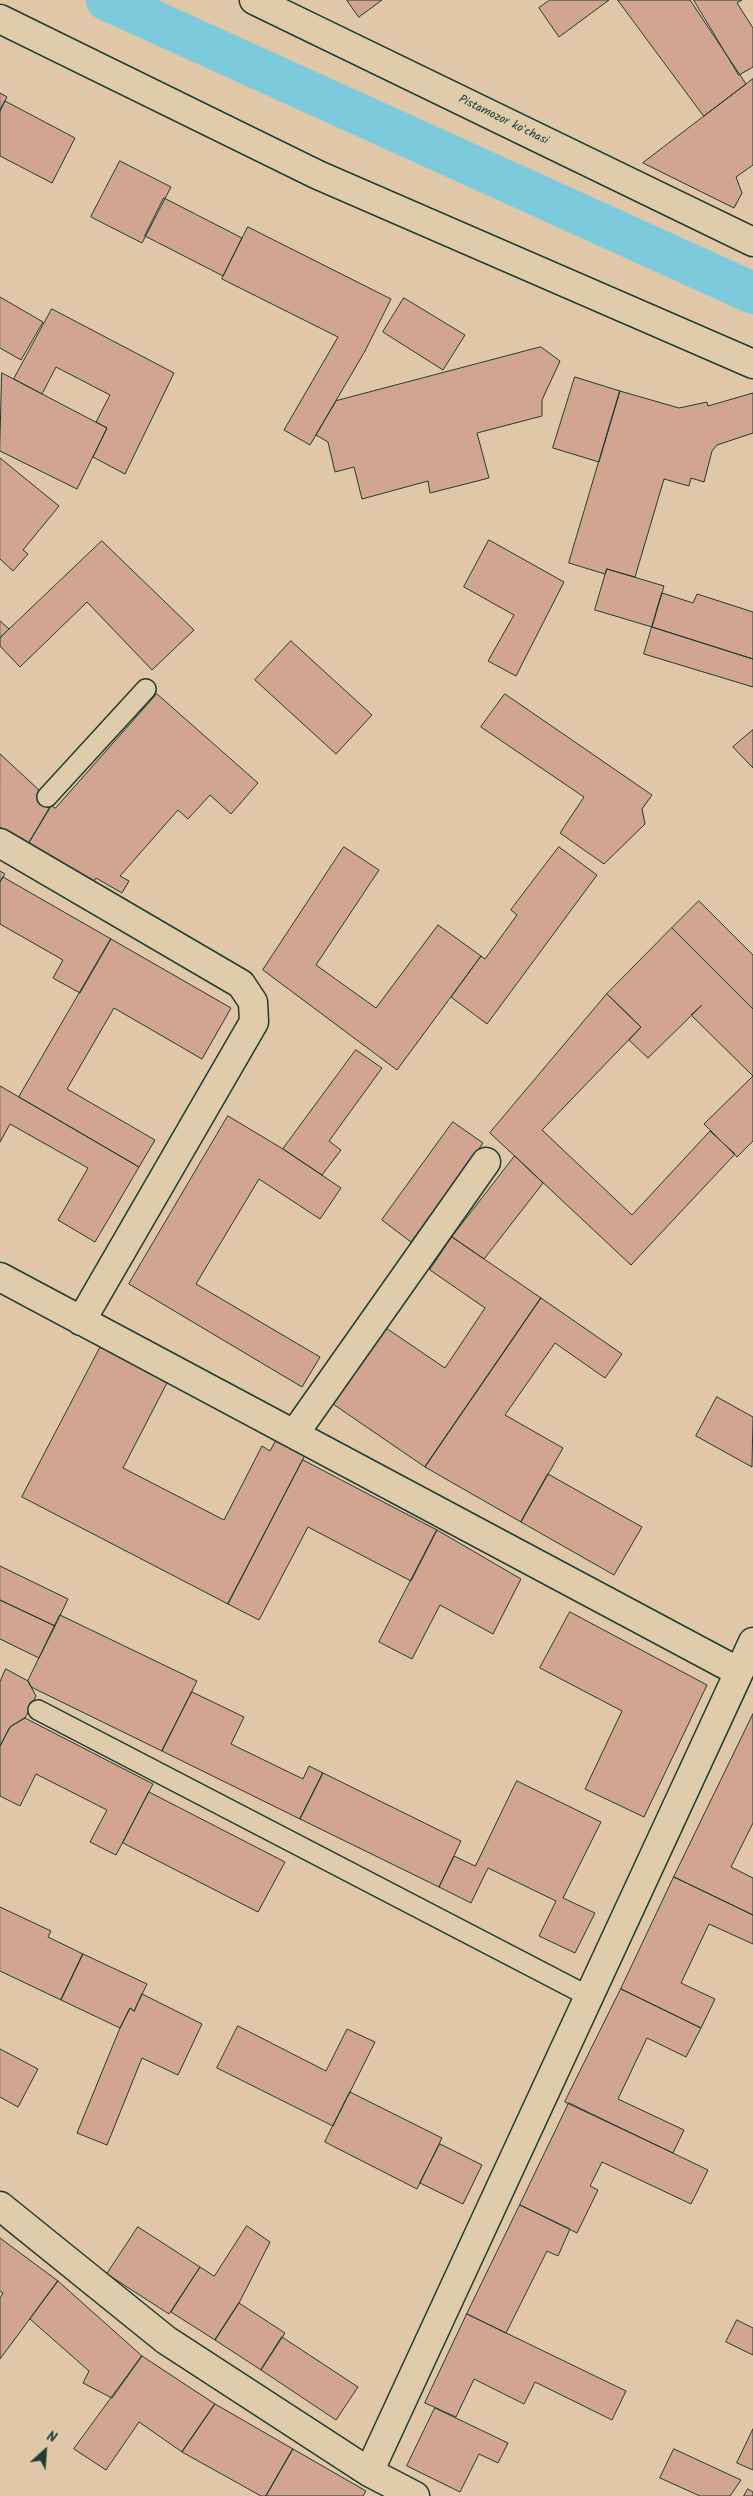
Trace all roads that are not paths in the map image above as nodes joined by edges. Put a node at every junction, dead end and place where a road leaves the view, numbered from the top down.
1 (254, 0) edge
2 (0, 19) edge
3 (753, 242) edge
4 (753, 364) edge
5 (146, 689) dead end
6 (47, 797) dead end
7 (5, 840) edge
8 (486, 1162) dead end
9 (0, 1277) edge
10 (81, 1321) junction
11 (295, 1433) junction
12 (753, 1642) edge
13 (739, 1672) junction
14 (38, 1710) dead end
15 (588, 1996) junction
16 (0, 2206) edge
17 (369, 2472) junction
18 (415, 2496) edge

1 - 3 street, Pistamozor koʻchasi
2 - 4 street
5 - 6 lane
7 - 10 street
8 - 11 street
9 - 10 street
10 - 11 street
11 - 13 street
12 - 13 street
13 - 15 street
14 - 15 lane
15 - 17 street
16 - 17 street
17 - 18 street

